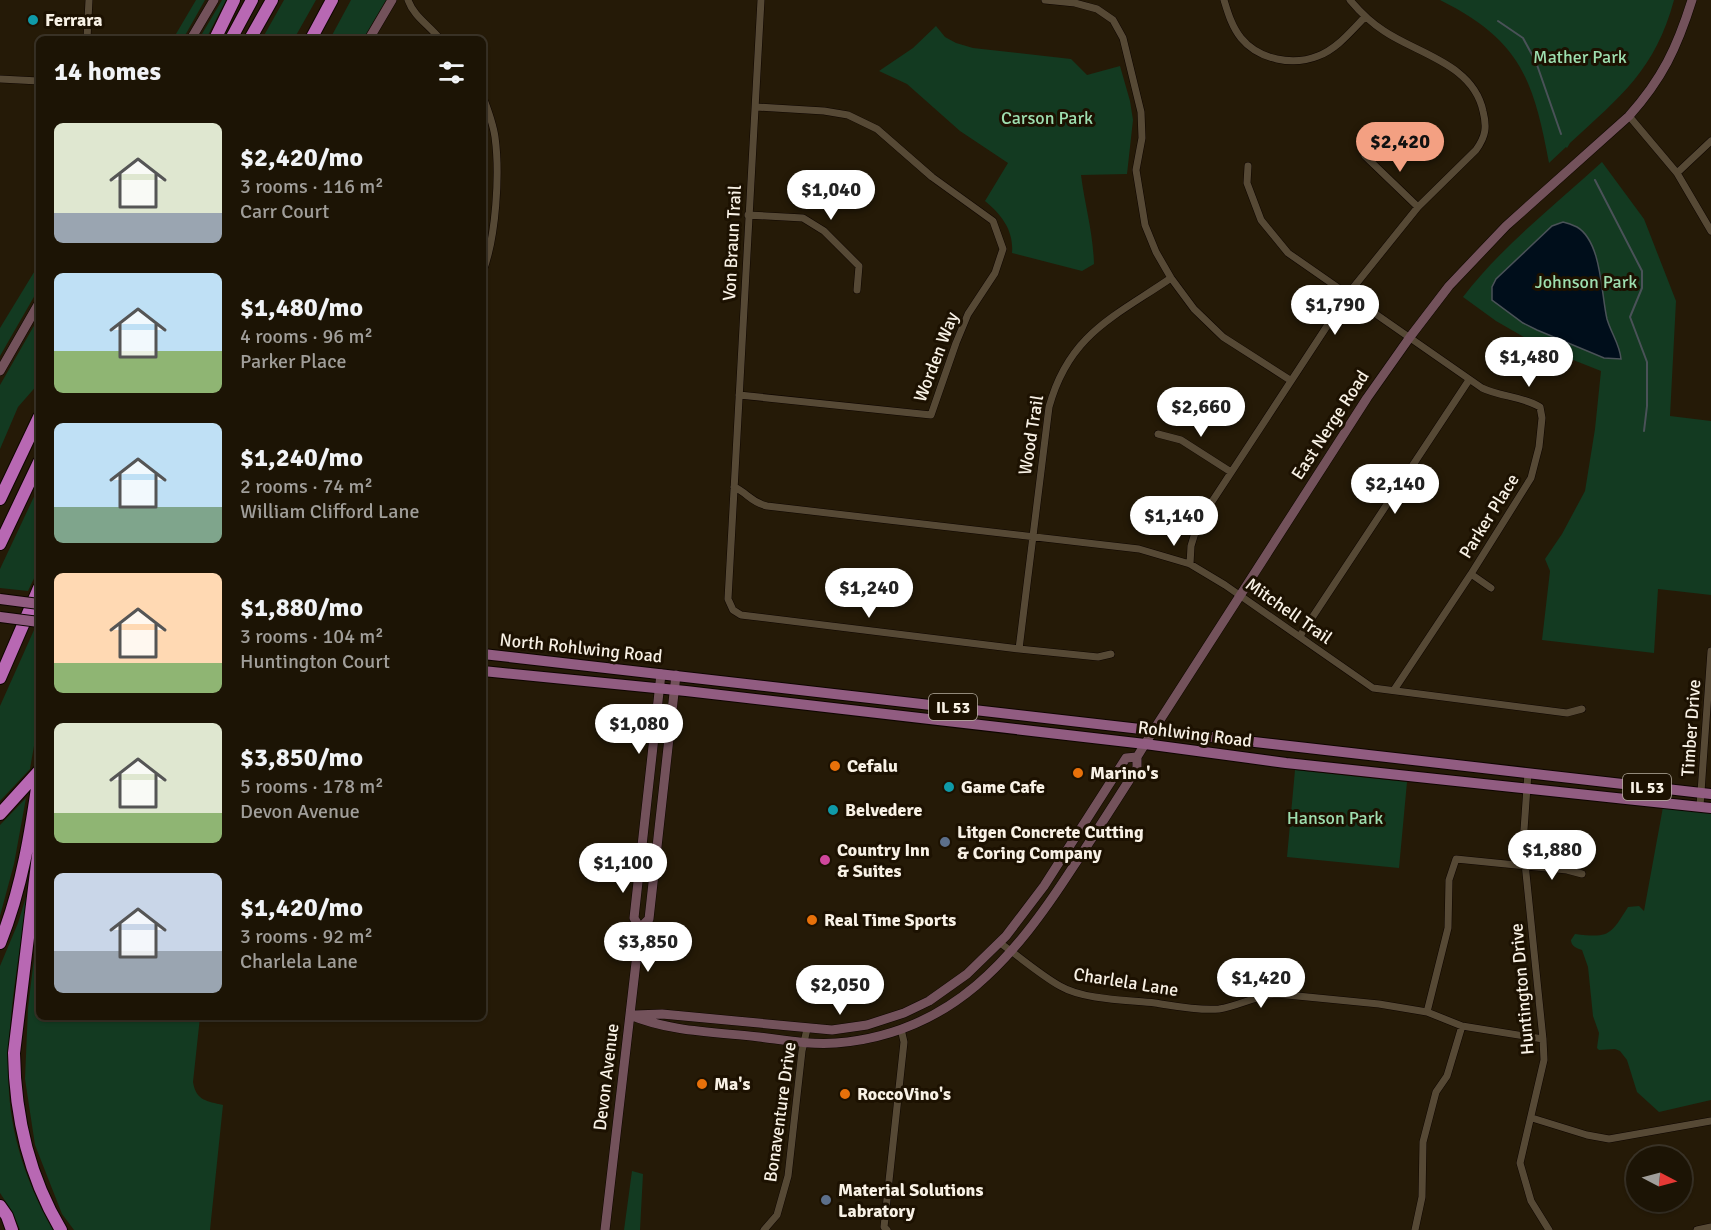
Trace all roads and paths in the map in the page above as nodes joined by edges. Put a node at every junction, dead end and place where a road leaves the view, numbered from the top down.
1 (89, 0) edge
2 (214, 0) edge
3 (234, 0) edge
4 (252, 0) edge
5 (272, 0) edge
6 (333, 0) edge
7 (392, 0) edge
8 (408, 0) edge
9 (761, 0) edge
10 (1045, 0) edge
11 (1224, 0) edge
12 (1350, 0) edge
13 (1692, 0) edge
14 (1365, 17) junction
15 (87, 36) edge
16 (193, 36) edge
17 (216, 36) edge
18 (233, 36) edge
19 (252, 36) edge
20 (313, 36) edge
21 (371, 36) edge
22 (437, 36) edge
23 (0, 79) edge
24 (36, 81) edge
25 (486, 105) edge
26 (756, 107) junction
27 (1629, 116) junction
28 (1711, 141) edge
29 (1365, 156) dead end
30 (1248, 166) dead end
31 (1677, 172) junction
32 (1418, 207) junction
33 (748, 215) junction
34 (1711, 231) edge
35 (486, 264) edge
36 (1171, 278) junction
37 (857, 290) dead end
38 (1348, 294) junction
39 (36, 308) edge
40 (1410, 337) junction
41 (0, 371) edge
42 (1290, 380) junction
43 (1469, 380) junction
44 (738, 395) junction
45 (36, 423) edge
46 (1158, 434) dead end
47 (36, 468) edge
48 (1231, 472) junction
49 (734, 487) junction
50 (0, 499) edge
51 (1032, 537) junction
52 (0, 544) edge
53 (1190, 564) junction
54 (1471, 574) junction
55 (1491, 588) dead end
56 (36, 595) edge
57 (1239, 596) junction
58 (0, 600) edge
59 (36, 604) edge
60 (0, 617) edge
61 (36, 622) edge
62 (1300, 636) junction
63 (1019, 649) junction
64 (1711, 651) edge
65 (486, 654) edge
66 (1111, 654) dead end
67 (486, 671) edge
68 (661, 674) junction
69 (676, 675) junction
70 (0, 678) edge
71 (660, 688) junction
72 (675, 690) junction
73 (1394, 690) junction
74 (1582, 709) dead end
75 (1709, 723) edge
76 (1153, 731) junction
77 (1145, 744) junction
78 (1137, 757) junction
79 (1528, 773) junction
80 (36, 775) edge
81 (1525, 789) junction
82 (36, 791) edge
83 (1706, 793) edge
84 (1706, 807) edge
85 (0, 813) edge
86 (1526, 866) junction
87 (36, 872) edge
88 (1582, 874) dead end
89 (640, 928) junction
90 (1000, 942) junction
91 (0, 943) edge
92 (1011, 951) junction
93 (1427, 1012) junction
94 (630, 1015) junction
95 (1462, 1026) junction
96 (807, 1029) junction
97 (901, 1029) junction
98 (1543, 1039) junction
99 (804, 1042) junction
100 (1532, 1118) junction
101 (1711, 1121) edge
102 (0, 1206) edge
103 (1711, 1227) edge
104 (12, 1230) edge
105 (61, 1230) edge
106 (605, 1230) edge
107 (764, 1230) edge
108 (886, 1230) edge
109 (1415, 1230) edge
110 (1549, 1230) edge
111 (1698, 1230) edge

1 - 15 street
2 - 16 main road
3 - 17 highway
4 - 18 highway
5 - 19 highway
6 - 20 highway
7 - 21 main road
8 - 22 street
9 - 26 street, Von Braun Trail
10 - 36 street
11 - 14 street
12 - 14 street
13 - 27 main road, East Nerge Road
14 - 32 street
23 - 24 street
25 - 35 street
26 - 33 street, Von Braun Trail
26 - 44 street, Worden Way
27 - 31 street
27 - 40 main road, East Nerge Road
28 - 31 street
29 - 32 street
30 - 38 street, Parker Place
31 - 34 street
32 - 38 street
33 - 37 street
33 - 44 street, Von Braun Trail
36 - 42 street
36 - 51 street, Wood Trail
38 - 40 street, Parker Place
38 - 42 street
39 - 41 main road
40 - 43 street, Parker Place
40 - 57 main road, East Nerge Road
42 - 48 street
43 - 54 street, Parker Place
43 - 62 street
44 - 49 street, Von Braun Trail
45 - 50 highway
46 - 48 street
47 - 52 highway
48 - 53 street
49 - 51 street, Mitchell Trail
49 - 63 street, Von Braun Trail
51 - 53 street, Mitchell Trail
51 - 63 street, Wood Trail
53 - 57 street, Mitchell Trail
54 - 55 street
54 - 73 street, Parker Place
56 - 70 highway
57 - 62 street, Mitchell Trail
57 - 76 main road, East Nerge Road
58 - 59 main road, bridge
60 - 61 main road, bridge
62 - 73 street, Mitchell Trail
63 - 66 street, Von Braun Trail
64 - 75 street, Timber Drive
65 - 68 main road, North Rohlwing Road / IL 53
67 - 71 main road, North Rohlwing Road / IL 53
68 - 69 main road, North Rohlwing Road / IL 53
68 - 71 main road, Devon Avenue
69 - 72 main road, Devon Avenue
69 - 76 main road, Rohlwing Road / IL 53
71 - 72 main road, North Rohlwing Road / IL 53
71 - 89 main road, Devon Avenue
72 - 77 main road, Rohlwing Road / IL 53
72 - 89 main road, Devon Avenue
73 - 74 street, Mitchell Trail
75 - 83 street, Timber Drive
76 - 77 main road, East Nerge Road
76 - 79 main road, Rohlwing Road / IL 53
77 - 78 main road, East Nerge Road
77 - 81 main road, Rohlwing Road / IL 53
78 - 90 main road, East Nerge Road
78 - 92 main road, East Nerge Road
79 - 81 street, Huntington Drive
79 - 83 main road, Rohlwing Road / IL 53
80 - 85 highway
81 - 84 main road, Rohlwing Road / IL 53
81 - 86 street, Huntington Drive
82 - 91 highway
83 - 84 street, Timber Drive
86 - 88 street
86 - 93 street
86 - 98 street, Huntington Drive
87 - 105 highway
89 - 94 main road, Devon Avenue
90 - 92 street, Charlela Lane
90 - 96 main road, East Nerge Road
92 - 93 street, Charlela Lane
92 - 97 main road, East Nerge Road
93 - 95 street, Charlela Lane
94 - 96 main road, East Nerge Road
94 - 99 main road, East Nerge Road
94 - 106 main road, Devon Avenue
95 - 98 street, Charlela Lane
95 - 109 street
96 - 99 street, Bonaventure Drive
97 - 99 main road, East Nerge Road
97 - 108 street
98 - 100 street, Huntington Drive
99 - 107 street, Bonaventure Drive
100 - 101 street
100 - 110 street, Huntington Drive
102 - 104 highway
103 - 111 street

